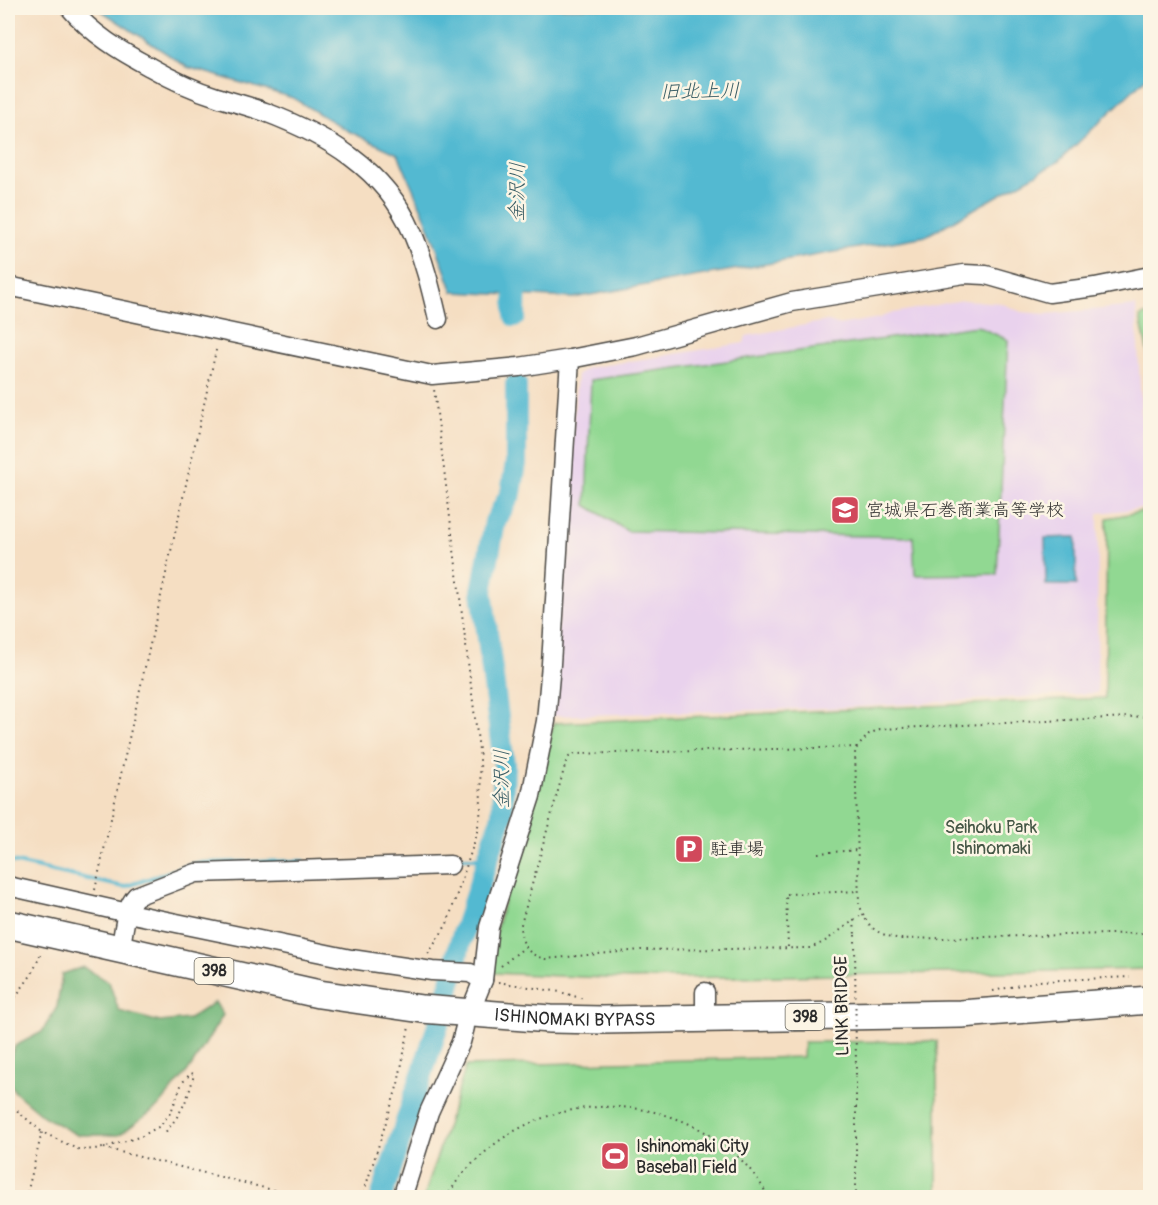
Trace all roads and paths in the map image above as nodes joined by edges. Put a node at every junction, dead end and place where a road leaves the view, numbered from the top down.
1 (70, 8) edge
2 (1150, 276) edge
3 (8, 286) edge
4 (438, 319) dead end
5 (220, 330) junction
6 (570, 359) junction
7 (436, 374) junction
8 (1150, 716) edge
9 (857, 747) junction
10 (858, 850) junction
11 (818, 853) dead end
12 (450, 865) dead end
13 (8, 886) edge
14 (859, 891) junction
15 (92, 905) junction
16 (128, 914) junction
17 (862, 915) junction
18 (854, 920) junction
19 (8, 924) edge
20 (47, 933) junction
21 (1150, 933) edge
22 (525, 947) junction
23 (788, 948) junction
24 (120, 951) junction
25 (425, 970) junction
26 (477, 977) junction
27 (1130, 977) dead end
28 (705, 992) dead end
29 (986, 992) dead end
30 (865, 996) dead end
31 (853, 997) dead end
32 (586, 1000) dead end
33 (1150, 1000) edge
34 (8, 1007) edge
35 (416, 1015) junction
36 (465, 1017) junction
37 (705, 1019) junction
38 (8, 1103) edge
39 (42, 1132) junction
40 (163, 1136) dead end
41 (103, 1148) junction
42 (26, 1197) edge
43 (305, 1197) edge
44 (362, 1197) edge
45 (402, 1197) edge
46 (447, 1197) edge
47 (769, 1197) edge
48 (856, 1197) edge

1 - 4 street
2 - 6 street
3 - 5 street
5 - 7 street
5 - 15 path
6 - 7 street
6 - 26 street
7 - 25 path
8 - 9 path
9 - 10 path
9 - 22 path
10 - 11 path
10 - 14 path
12 - 16 street
13 - 15 street
14 - 17 path
14 - 23 path
15 - 16 street
16 - 24 street
16 - 25 street
17 - 18 path
17 - 21 path
18 - 23 path
18 - 48 path, LINK BRIDGE, bridge
19 - 20 highway, ISHINOMAKI BYPASS / 398
20 - 24 highway, ISHINOMAKI BYPASS / 398
20 - 34 path
22 - 23 path
22 - 26 path
24 - 35 highway, ISHINOMAKI BYPASS / 398
25 - 26 street
26 - 32 path
26 - 36 street
27 - 29 path
28 - 37 street
30 - 31 path
33 - 37 highway, ISHINOMAKI BYPASS / 398
35 - 36 highway, ISHINOMAKI BYPASS / 398
35 - 44 path
36 - 37 highway, ISHINOMAKI BYPASS / 398
36 - 45 street
38 - 39 path
39 - 41 path
39 - 42 path
40 - 41 path
41 - 43 path
46 - 47 path

